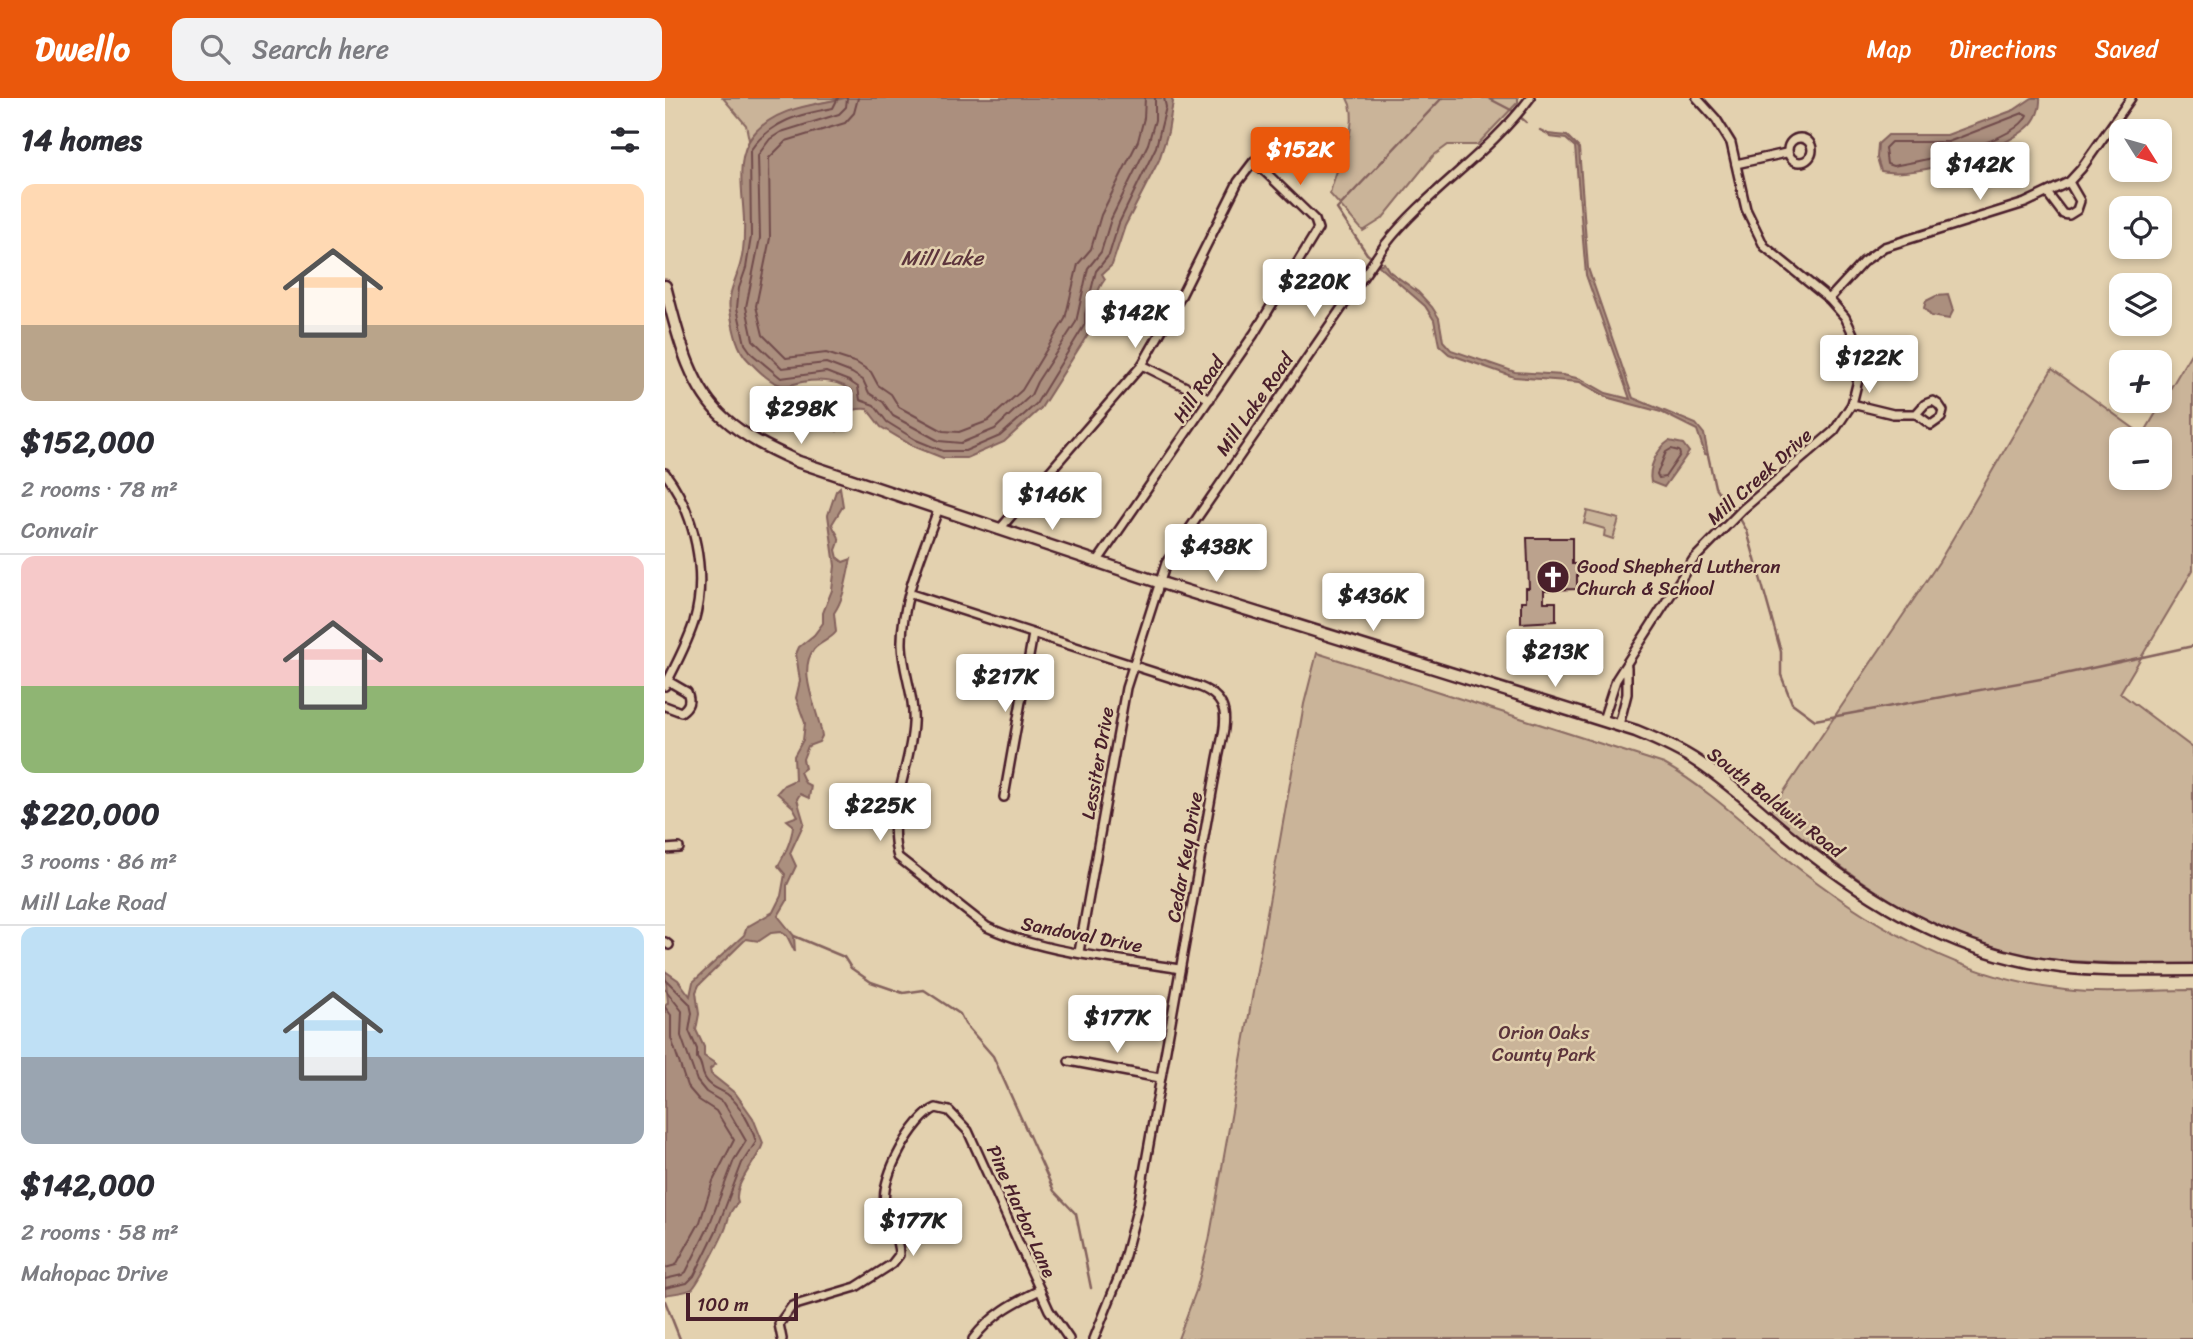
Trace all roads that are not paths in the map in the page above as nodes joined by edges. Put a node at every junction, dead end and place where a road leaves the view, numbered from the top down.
1 (1530, 98) edge
2 (1697, 98) edge
3 (2131, 98) edge
4 (1786, 153) dead end
5 (1736, 164) junction
6 (2069, 182) junction
7 (2048, 194) junction
8 (665, 286) edge
9 (1829, 299) junction
10 (1143, 365) junction
11 (1210, 399) junction
12 (1852, 404) junction
13 (1916, 414) dead end
14 (665, 473) edge
15 (938, 510) junction
16 (999, 530) junction
17 (1097, 562) junction
18 (1158, 582) junction
19 (911, 594) junction
20 (1033, 634) junction
21 (1133, 666) junction
22 (1626, 666) junction
23 (666, 683) edge
24 (665, 706) edge
25 (1603, 720) junction
26 (1619, 725) junction
27 (1004, 797) dead end
28 (679, 848) dead end
29 (665, 849) edge
30 (1079, 951) junction
31 (1180, 969) junction
32 (2193, 970) edge
33 (1069, 1061) dead end
34 (1160, 1078) junction
35 (1040, 1290) junction
36 (782, 1339) edge
37 (973, 1339) edge
38 (1069, 1339) edge
39 (1094, 1339) edge

1 - 18 street, Mill Lake Road
2 - 5 street, Mill Creek Drive
3 - 6 street
4 - 5 street
5 - 9 street, Mill Creek Drive
6 - 7 street
6 - 7 street
7 - 9 street
8 - 15 main road, South Baldwin Road
9 - 12 street, Mill Creek Drive
10 - 11 street
10 - 11 street, Hill Road
10 - 16 street
11 - 17 street, Hill Road
12 - 13 street
12 - 22 street, Mill Creek Drive
14 - 23 street
15 - 16 main road, South Baldwin Road
15 - 19 street, Sandoval Drive
16 - 17 main road, South Baldwin Road
17 - 18 main road, South Baldwin Road
18 - 21 street, Lessiter Drive
18 - 25 main road, South Baldwin Road
19 - 20 street, Cedar Key Drive
19 - 30 street, Sandoval Drive
20 - 21 street, Cedar Key Drive
20 - 27 street
21 - 30 street, Lessiter Drive
21 - 31 street, Cedar Key Drive
22 - 25 street, Mill Creek Drive
22 - 26 street
23 - 24 street
25 - 26 main road, South Baldwin Road
26 - 32 main road, South Baldwin Road
28 - 29 street
30 - 31 street, Sandoval Drive
31 - 34 street, Cedar Key Drive
33 - 34 street
34 - 39 street, Cedar Key Drive
35 - 36 street, Pine Harbor Lane
35 - 37 street
35 - 38 street, Pine Harbor Lane

